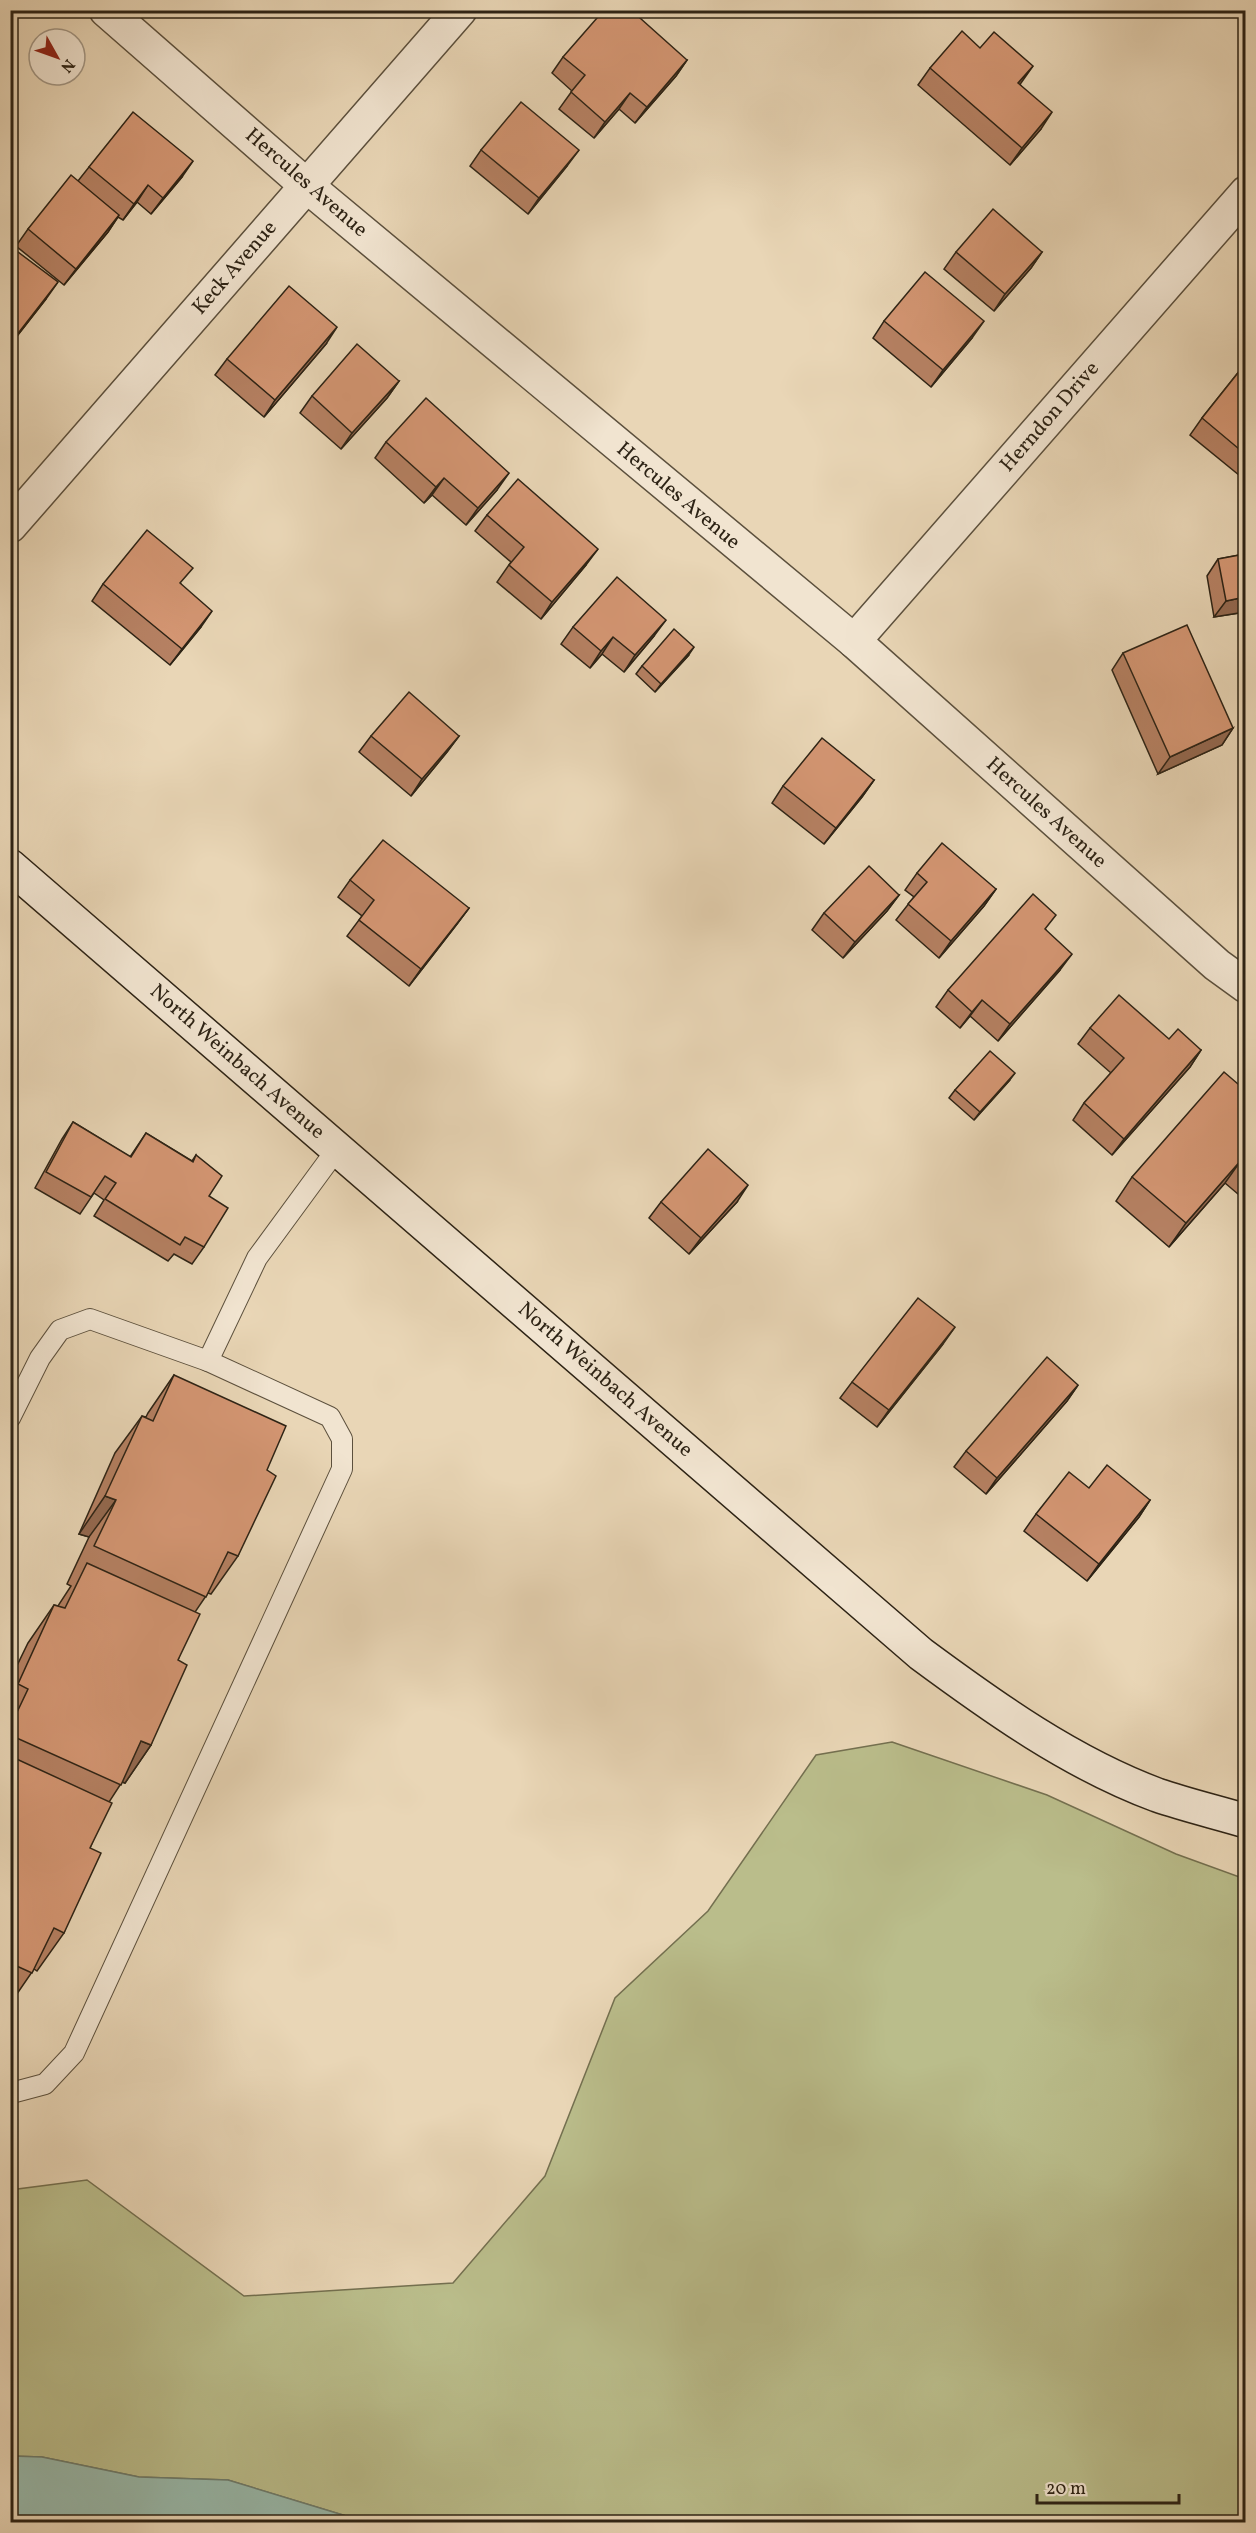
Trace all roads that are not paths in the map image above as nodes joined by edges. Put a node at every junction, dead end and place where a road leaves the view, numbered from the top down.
1 (106, 10) edge
2 (460, 10) edge
3 (307, 186) junction
4 (1245, 193) edge
5 (10, 526) edge
6 (854, 641) junction
7 (10, 866) edge
8 (1245, 986) edge
9 (338, 1149) junction
10 (208, 1361) junction
11 (10, 1418) edge
12 (1245, 1821) edge
13 (10, 2090) edge

1 - 3 street, Hercules Avenue
2 - 3 street, Keck Avenue
3 - 5 street, Keck Avenue
3 - 6 street, Hercules Avenue
4 - 6 street, Herndon Drive
6 - 8 street, Hercules Avenue
7 - 9 street, North Weinbach Avenue
9 - 10 lane
9 - 12 street, North Weinbach Avenue
10 - 11 lane
10 - 13 lane

